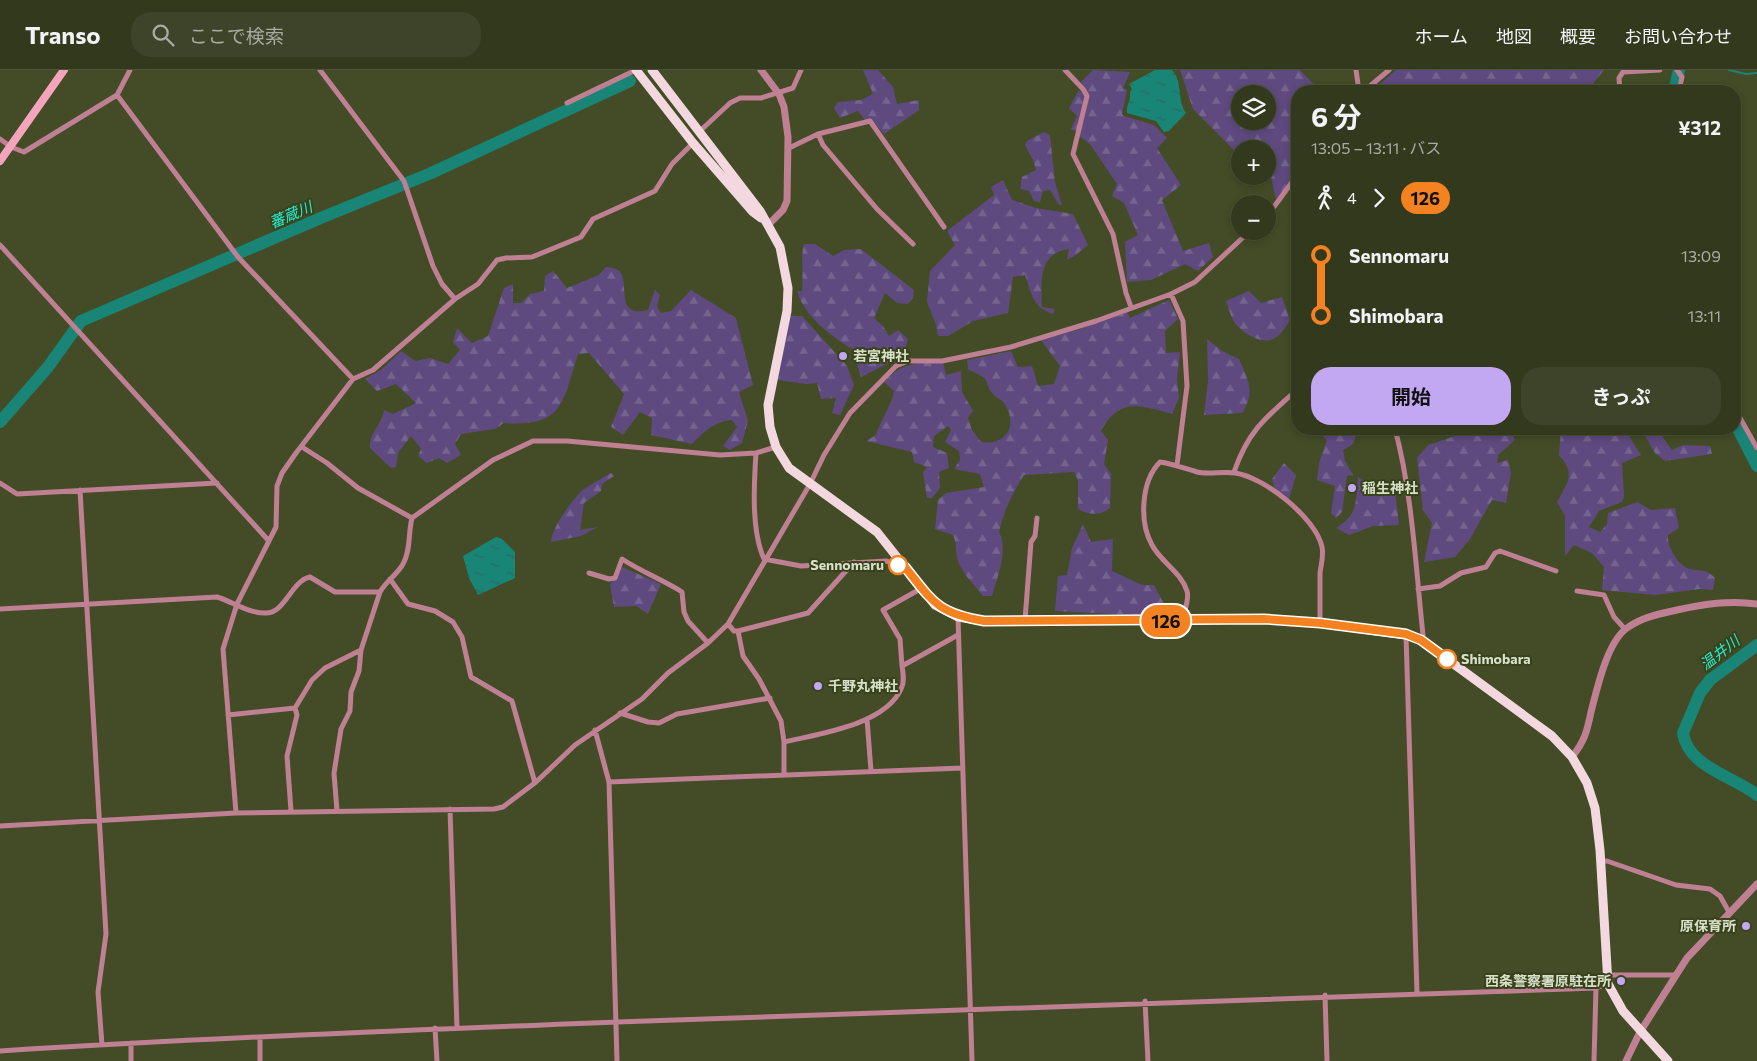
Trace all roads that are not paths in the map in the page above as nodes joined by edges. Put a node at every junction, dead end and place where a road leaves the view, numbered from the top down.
1 (64, 70) edge
2 (130, 70) edge
3 (320, 70) edge
4 (636, 70) edge
5 (652, 70) edge
6 (761, 70) edge
7 (801, 70) edge
8 (1065, 70) edge
9 (1356, 70) edge
10 (1389, 70) edge
11 (1660, 70) edge
12 (1677, 70) edge
13 (1358, 85) edge
14 (1371, 85) edge
15 (1620, 85) edge
16 (1681, 85) edge
17 (779, 94) junction
18 (117, 95) junction
19 (567, 103) dead end
20 (699, 132) junction
21 (818, 134) junction
22 (0, 139) edge
23 (693, 143) junction
24 (11, 147) junction
25 (789, 148) junction
26 (0, 161) edge
27 (1291, 184) edge
28 (1276, 204) edge
29 (769, 224) junction
30 (944, 227) dead end
31 (1240, 240) edge
32 (0, 244) edge
33 (913, 244) dead end
34 (1171, 294) junction
35 (455, 299) junction
36 (1131, 307) junction
37 (353, 379) junction
38 (1291, 395) edge
39 (1741, 420) edge
40 (1396, 435) edge
41 (302, 447) junction
42 (776, 447) junction
43 (1757, 448) edge
44 (756, 453) junction
45 (1177, 464) junction
46 (1234, 472) junction
47 (0, 483) edge
48 (217, 483) junction
49 (810, 484) junction
50 (80, 490) junction
51 (412, 518) junction
52 (1037, 518) dead end
53 (268, 540) junction
54 (764, 559) junction
55 (854, 562) junction
56 (905, 567) junction
57 (1556, 571) dead end
58 (588, 572) dead end
59 (390, 579) junction
60 (922, 588) junction
61 (1418, 589) junction
62 (1577, 591) dead end
63 (380, 592) junction
64 (88, 604) junction
65 (237, 604) junction
66 (1757, 604) edge
67 (0, 609) edge
68 (958, 617) junction
69 (1025, 620) junction
70 (1183, 621) junction
71 (1320, 623) junction
72 (728, 624) junction
73 (1625, 629) junction
74 (738, 631) junction
75 (1406, 634) junction
76 (958, 635) junction
77 (1421, 640) junction
78 (708, 643) junction
79 (361, 650) junction
80 (902, 666) junction
81 (770, 698) junction
82 (295, 708) junction
83 (620, 713) junction
84 (228, 715) junction
85 (867, 719) junction
86 (595, 730) junction
87 (784, 742) junction
88 (1572, 757) junction
89 (962, 768) junction
90 (870, 772) junction
91 (784, 775) junction
92 (609, 782) junction
93 (535, 783) junction
94 (450, 809) junction
95 (337, 810) junction
96 (291, 811) junction
97 (236, 813) junction
98 (100, 819) junction
99 (0, 826) edge
100 (1600, 860) junction
101 (1757, 884) edge
102 (1730, 912) junction
103 (1675, 975) junction
104 (1608, 980) junction
105 (1596, 988) junction
106 (1417, 994) junction
107 (1325, 995) junction
108 (1145, 1001) junction
109 (970, 1007) junction
110 (616, 1022) junction
111 (435, 1028) junction
112 (457, 1028) junction
113 (1640, 1032) junction
114 (260, 1036) junction
115 (131, 1042) junction
116 (102, 1044) junction
117 (0, 1051) edge
118 (131, 1061) edge
119 (260, 1061) edge
120 (436, 1061) edge
121 (617, 1061) edge
122 (972, 1061) edge
123 (1148, 1061) edge
124 (1327, 1061) edge
125 (1594, 1061) edge
126 (1626, 1061) edge
127 (1668, 1061) edge

1 - 24 main road
2 - 18 street
3 - 35 street
4 - 19 street
4 - 23 main road
5 - 20 main road
6 - 17 street
7 - 17 street
8 - 36 street
9 - 13 street
10 - 14 street
11 - 15 street
12 - 16 street
17 - 20 street
17 - 25 street
18 - 24 street
18 - 37 street
20 - 29 main road
21 - 25 street
21 - 30 street
21 - 33 street
22 - 24 street
23 - 29 main road
23 - 35 street
24 - 26 main road
25 - 29 street
27 - 28 street
29 - 42 main road
31 - 34 street
32 - 48 street
34 - 36 street
34 - 45 street
35 - 37 street
36 - 49 street
37 - 41 street
38 - 46 street
39 - 43 street
40 - 61 street
41 - 51 street
41 - 53 street
42 - 44 street
42 - 49 main road
44 - 51 street
44 - 54 street
45 - 46 street
45 - 70 street
46 - 71 street
47 - 50 street
48 - 50 street
48 - 53 street
49 - 54 street
49 - 56 main road
50 - 64 street
51 - 59 street
52 - 69 street
53 - 65 street
54 - 55 street
54 - 72 street
55 - 56 street
55 - 74 street
56 - 60 main road
57 - 61 street
58 - 78 street
59 - 63 street
59 - 93 street
60 - 68 main road
60 - 80 street
61 - 77 street
62 - 73 street
63 - 65 street
63 - 79 street
64 - 65 street
64 - 67 street
64 - 98 street
65 - 84 street
66 - 73 street
68 - 69 main road
68 - 76 street
69 - 70 main road
70 - 71 main road
71 - 75 main road
72 - 74 street
72 - 78 street
73 - 88 street
74 - 81 street
75 - 77 main road
75 - 106 street
76 - 80 street
76 - 89 street
77 - 88 main road
78 - 83 street
79 - 82 street
79 - 95 street
80 - 85 street
81 - 83 street
81 - 87 street
82 - 84 street
82 - 96 street
83 - 86 street
84 - 97 street
85 - 87 street
85 - 90 street
86 - 92 street
86 - 93 street
87 - 91 street
88 - 100 main road
89 - 90 street
89 - 109 street
90 - 91 street
91 - 92 street
92 - 110 street
93 - 94 street
94 - 95 street
94 - 112 street
95 - 96 street
96 - 97 street
97 - 98 street
98 - 99 street
98 - 116 street
100 - 102 street
100 - 104 main road
101 - 102 street
102 - 103 street
103 - 104 street
103 - 113 street
104 - 105 street
104 - 113 main road
105 - 106 street
105 - 125 street
106 - 107 street
107 - 108 street
107 - 124 street
108 - 109 street
108 - 123 street
109 - 110 street
109 - 122 street
110 - 112 street
110 - 121 street
111 - 112 street
111 - 114 street
111 - 120 street
113 - 126 street
113 - 127 main road
114 - 115 street
114 - 119 street
115 - 116 street
115 - 118 street
116 - 117 street

